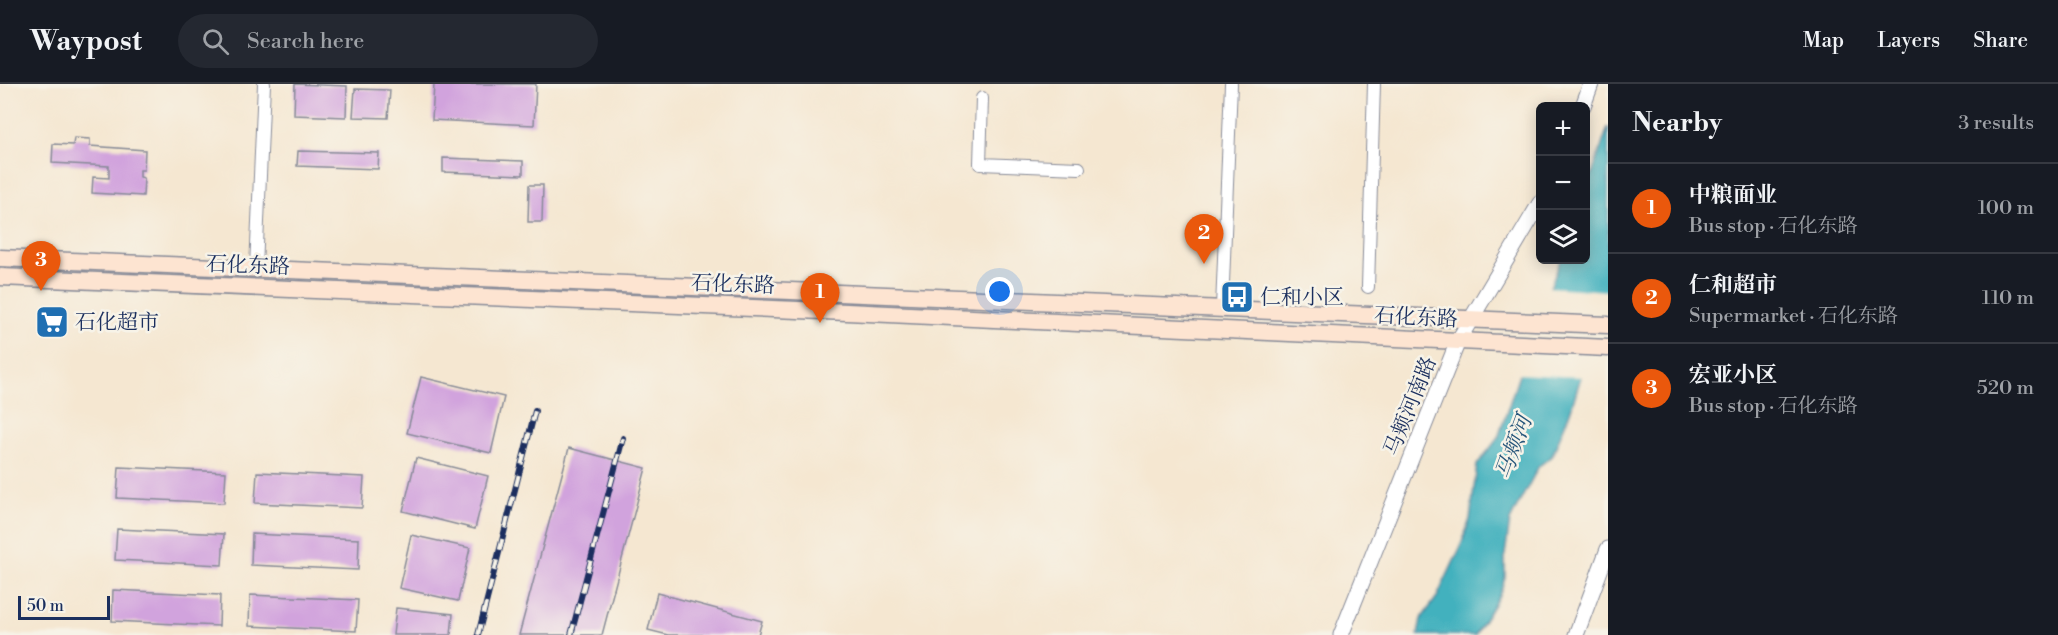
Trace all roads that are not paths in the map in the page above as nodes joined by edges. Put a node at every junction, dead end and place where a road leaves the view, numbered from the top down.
1 (264, 84) edge
2 (1230, 84) edge
3 (1374, 84) edge
4 (1591, 84) edge
5 (982, 98) dead end
6 (1584, 102) edge
7 (1080, 168) dead end
8 (1536, 210) edge
9 (0, 258) edge
10 (256, 268) junction
11 (0, 277) edge
12 (1368, 287) dead end
13 (1222, 308) junction
14 (1470, 319) junction
15 (1607, 325) edge
16 (1458, 341) junction
17 (1602, 347) edge
18 (1608, 549) edge
19 (1341, 635) edge
20 (1576, 635) edge

1 - 10 street
2 - 13 street
3 - 12 street
4 - 6 street
5 - 7 street
8 - 14 street, 马颊河南路
9 - 10 main road, 石化东路
10 - 13 main road, 石化东路
11 - 16 main road, 石化东路
13 - 14 main road, 石化东路
14 - 15 main road, 石化东路
14 - 16 street, 马颊河南路
16 - 17 main road, 石化东路
16 - 19 street, 马颊河南路
18 - 20 street

